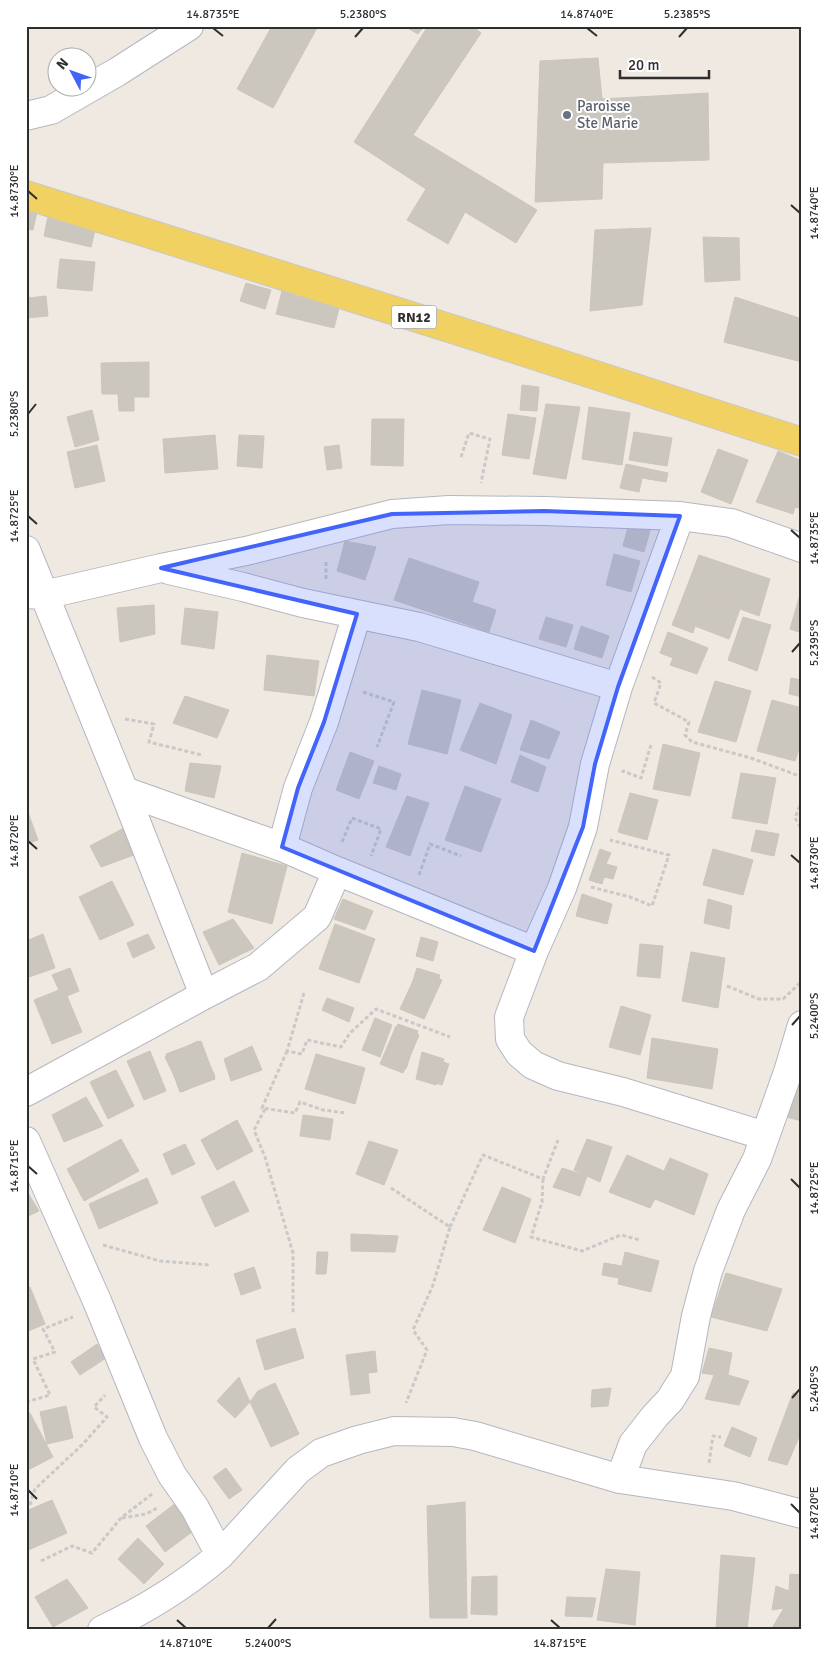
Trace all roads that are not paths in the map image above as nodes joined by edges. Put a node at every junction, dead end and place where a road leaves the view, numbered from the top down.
1 (188, 26) edge
2 (26, 116) edge
3 (26, 195) edge
4 (802, 442) edge
5 (680, 516) junction
6 (802, 548) edge
7 (26, 550) edge
8 (161, 568) junction
9 (35, 595) edge
10 (357, 614) junction
11 (618, 686) junction
12 (124, 792) junction
13 (282, 847) junction
14 (334, 869) junction
15 (534, 951) junction
16 (204, 994) junction
17 (802, 1025) edge
18 (26, 1092) edge
19 (765, 1136) junction
20 (26, 1141) edge
21 (620, 1479) junction
22 (802, 1514) edge
23 (220, 1555) junction
24 (102, 1630) edge

1 - 2 street
3 - 4 main road, RN12
5 - 6 street
5 - 8 street
5 - 11 street
7 - 9 street
8 - 9 street
8 - 10 street
9 - 12 street
10 - 11 street
10 - 13 street
11 - 15 street
12 - 13 street
12 - 16 street
13 - 14 street
14 - 15 street
14 - 16 street
15 - 19 street
16 - 18 street
17 - 19 street
19 - 21 street
20 - 23 street
21 - 22 street
21 - 23 street
23 - 24 street

